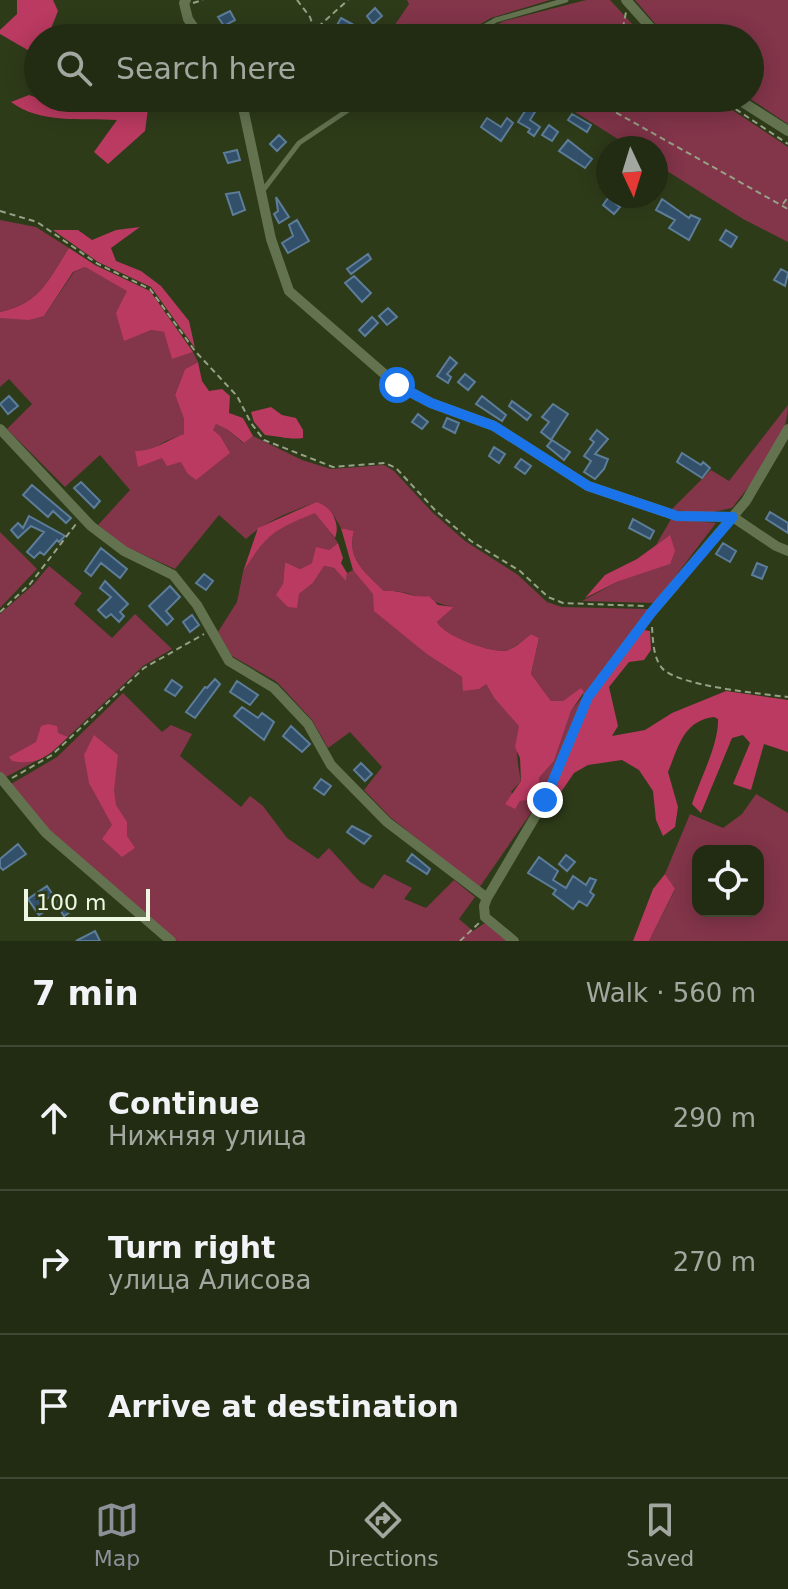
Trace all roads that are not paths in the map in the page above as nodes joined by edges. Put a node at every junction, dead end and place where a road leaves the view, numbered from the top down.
1 (186, 0) edge
2 (566, 0) edge
3 (628, 2) edge
4 (191, 24) edge
5 (489, 24) edge
6 (648, 24) edge
7 (244, 112) edge
8 (345, 112) edge
9 (758, 112) edge
10 (788, 131) edge
11 (260, 194) junction
12 (0, 429) edge
13 (788, 429) edge
14 (733, 517) junction
15 (788, 551) edge
16 (2, 780) edge
17 (487, 898) junction
18 (171, 941) edge
19 (514, 941) edge

1 - 4 street
2 - 5 lane
3 - 6 street
7 - 11 street
8 - 11 lane
9 - 10 street
11 - 14 street
12 - 17 street
13 - 14 street
14 - 15 street
14 - 17 street
16 - 18 street
17 - 19 street

